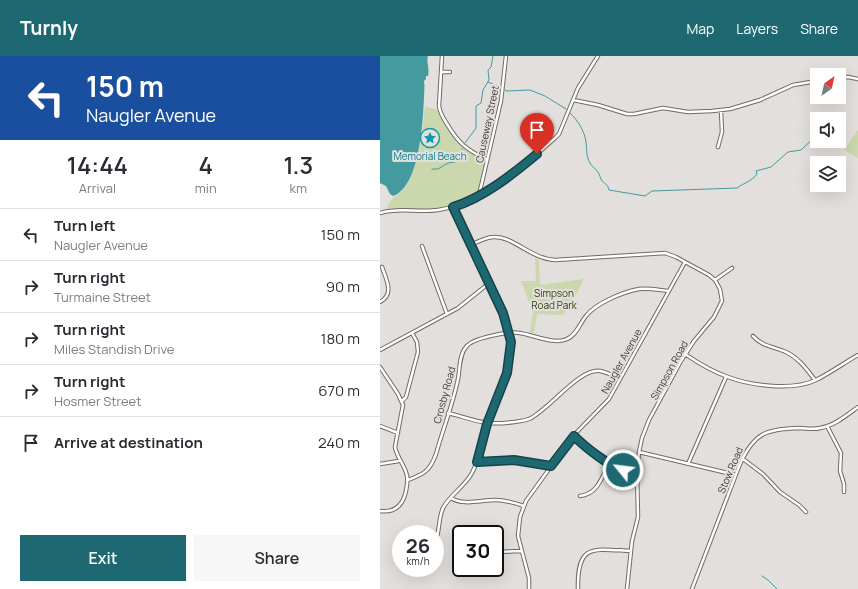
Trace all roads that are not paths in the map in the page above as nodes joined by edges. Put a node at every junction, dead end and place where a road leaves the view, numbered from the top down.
1 (442, 56) edge
2 (506, 56) edge
3 (598, 56) edge
4 (441, 72) junction
5 (450, 72) dead end
6 (846, 77) edge
7 (858, 79) edge
8 (810, 82) edge
9 (573, 100) junction
10 (721, 110) junction
11 (718, 147) dead end
12 (487, 160) junction
13 (479, 196) junction
14 (453, 207) junction
15 (380, 213) edge
16 (470, 245) junction
17 (422, 246) dead end
18 (685, 262) junction
19 (382, 267) dead end
20 (732, 268) dead end
21 (715, 280) junction
22 (488, 284) junction
23 (669, 291) junction
24 (380, 302) edge
25 (447, 314) junction
26 (509, 332) junction
27 (412, 333) junction
28 (754, 336) dead end
29 (380, 350) edge
30 (685, 354) junction
31 (858, 355) edge
32 (380, 367) edge
33 (726, 377) junction
34 (620, 379) junction
35 (815, 380) junction
36 (402, 401) junction
37 (858, 407) edge
38 (448, 413) junction
39 (488, 423) junction
40 (380, 426) edge
41 (827, 426) junction
42 (398, 433) junction
43 (574, 436) junction
44 (639, 452) junction
45 (743, 459) junction
46 (400, 461) junction
47 (477, 462) junction
48 (609, 463) junction
49 (380, 464) edge
50 (688, 464) junction
51 (551, 466) junction
52 (638, 470) junction
53 (736, 475) junction
54 (408, 480) junction
55 (844, 492) dead end
56 (580, 496) dead end
57 (451, 498) junction
58 (524, 506) junction
59 (380, 511) edge
60 (806, 512) dead end
61 (440, 525) edge
62 (521, 551) junction
63 (631, 551) junction
64 (504, 552) edge
65 (529, 589) edge
66 (578, 589) edge
67 (627, 589) edge
68 (692, 589) edge

1 - 4 street
2 - 12 street, Causeway Street
3 - 9 street
4 - 5 street
4 - 12 street
6 - 7 street
8 - 10 street
9 - 10 street
9 - 13 street
10 - 11 street
12 - 13 street, Causeway Street
13 - 14 street
14 - 15 street
14 - 16 street
16 - 18 street
16 - 22 street
17 - 25 street
18 - 21 street
18 - 23 street, Naugler Avenue
19 - 24 street
20 - 21 street
21 - 30 street, Simpson Road
22 - 25 street
22 - 26 street
23 - 26 street
23 - 34 street, Naugler Avenue
25 - 27 street
26 - 38 street, Crosby Road
26 - 39 street
27 - 29 street
27 - 36 street
28 - 35 street
30 - 33 street
30 - 44 street, Simpson Road
31 - 35 street
32 - 36 street
33 - 35 street
33 - 50 street
34 - 39 street
34 - 43 street, Naugler Avenue
36 - 42 street
37 - 41 street, Stow Road
38 - 39 street
38 - 54 street, Crosby Road
39 - 47 street
40 - 42 street
41 - 45 street, Stow Road
41 - 55 street
42 - 46 street
43 - 48 street
43 - 51 street, Naugler Avenue
44 - 50 street
44 - 52 street, Simpson Road
45 - 53 street, Stow Road
45 - 60 street
46 - 49 street
46 - 54 street
47 - 51 street
47 - 57 street
48 - 52 street
48 - 56 street
50 - 53 street
51 - 58 street, Naugler Avenue
52 - 63 street, Simpson Road
53 - 68 street, Stow Road
54 - 59 street
57 - 58 street
57 - 61 street
58 - 62 street, Naugler Avenue
62 - 64 street
62 - 65 street, Naugler Avenue
63 - 66 street
63 - 67 street, Simpson Road

